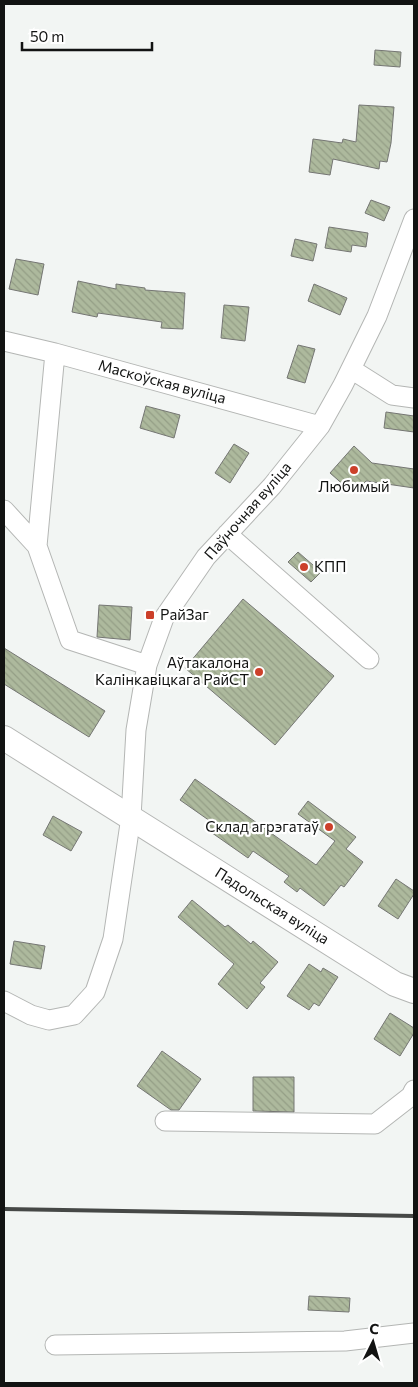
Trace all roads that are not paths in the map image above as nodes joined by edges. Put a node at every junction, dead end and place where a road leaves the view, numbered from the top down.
1 (414, 219) edge
2 (4, 341) edge
3 (55, 353) junction
4 (351, 369) junction
5 (414, 398) edge
6 (320, 426) junction
7 (4, 510) edge
8 (227, 534) junction
9 (37, 546) junction
10 (370, 659) dead end
11 (147, 665) junction
12 (4, 738) edge
13 (131, 817) junction
14 (414, 991) edge
15 (4, 1000) edge
16 (414, 1090) edge
17 (165, 1121) dead end
18 (414, 1333) edge
19 (55, 1345) dead end

1 - 4 street, Паўночная вуліца
2 - 3 street, Маскоўская вуліца
3 - 6 street, Маскоўская вуліца
3 - 9 street
4 - 5 street
4 - 6 street, Паўночная вуліца
6 - 8 street, Паўночная вуліца
7 - 9 street
8 - 10 street
8 - 11 street, Паўночная вуліца
9 - 11 street
11 - 13 street, Паўночная вуліца
12 - 13 main road, Падольская вуліца
13 - 14 main road, Падольская вуліца
13 - 15 street
16 - 17 street
18 - 19 street

